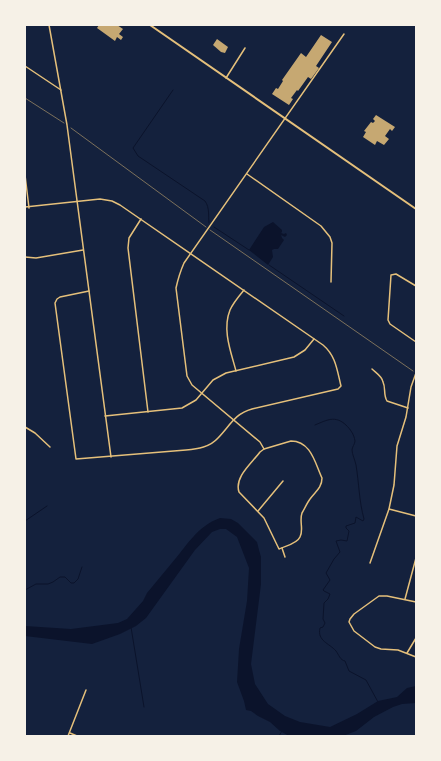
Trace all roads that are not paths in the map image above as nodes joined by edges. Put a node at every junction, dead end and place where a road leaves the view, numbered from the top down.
1 (49, 25) edge
2 (150, 25) edge
3 (344, 34) dead end
4 (245, 48) dead end
5 (25, 66) edge
6 (226, 78) junction
7 (61, 90) junction
8 (285, 118) junction
9 (247, 174) junction
10 (25, 175) edge
11 (76, 202) junction
12 (25, 207) edge
13 (29, 208) junction
14 (416, 209) edge
15 (141, 219) junction
16 (83, 250) junction
17 (191, 253) junction
18 (25, 257) edge
19 (331, 282) dead end
20 (416, 286) edge
21 (244, 290) junction
22 (89, 291) junction
23 (314, 338) junction
24 (416, 342) edge
25 (372, 369) dead end
26 (236, 371) junction
27 (416, 373) edge
28 (202, 394) junction
29 (25, 401) edge
30 (408, 408) junction
31 (148, 412) junction
32 (25, 414) edge
33 (105, 416) junction
34 (233, 420) junction
35 (25, 427) edge
36 (50, 447) dead end
37 (264, 449) junction
38 (111, 457) junction
39 (283, 481) dead end
40 (389, 509) junction
41 (258, 511) junction
42 (416, 516) edge
43 (282, 548) junction
44 (285, 557) dead end
45 (416, 558) edge
46 (370, 564) dead end
47 (405, 600) junction
48 (416, 602) edge
49 (416, 638) edge
50 (407, 652) junction
51 (416, 657) edge
52 (86, 690) dead end
53 (69, 732) junction
54 (68, 736) edge
55 (77, 736) edge

1 - 7 street
2 - 6 highway
3 - 8 street
4 - 6 street
5 - 7 street
6 - 8 highway
7 - 11 street
8 - 9 street
8 - 14 highway
9 - 17 street
9 - 19 street
10 - 13 street
11 - 13 street
11 - 15 street
11 - 16 street
12 - 13 street
15 - 17 street
15 - 31 street
16 - 18 street
16 - 22 street
17 - 21 street
17 - 28 street
20 - 24 street
21 - 23 street
21 - 26 street
22 - 33 street
22 - 38 street
23 - 26 street
23 - 34 street
25 - 30 street
26 - 28 street
27 - 30 street
28 - 31 street
28 - 34 street
29 - 32 street
30 - 40 street
31 - 33 street
33 - 38 street
34 - 37 street
34 - 38 street
35 - 36 street
37 - 41 street
37 - 43 street
39 - 41 street
40 - 42 street
40 - 46 street
41 - 43 street
43 - 44 street
45 - 47 street
47 - 48 street
47 - 50 street
49 - 50 street
50 - 51 street
52 - 53 street
53 - 54 street
53 - 55 street

